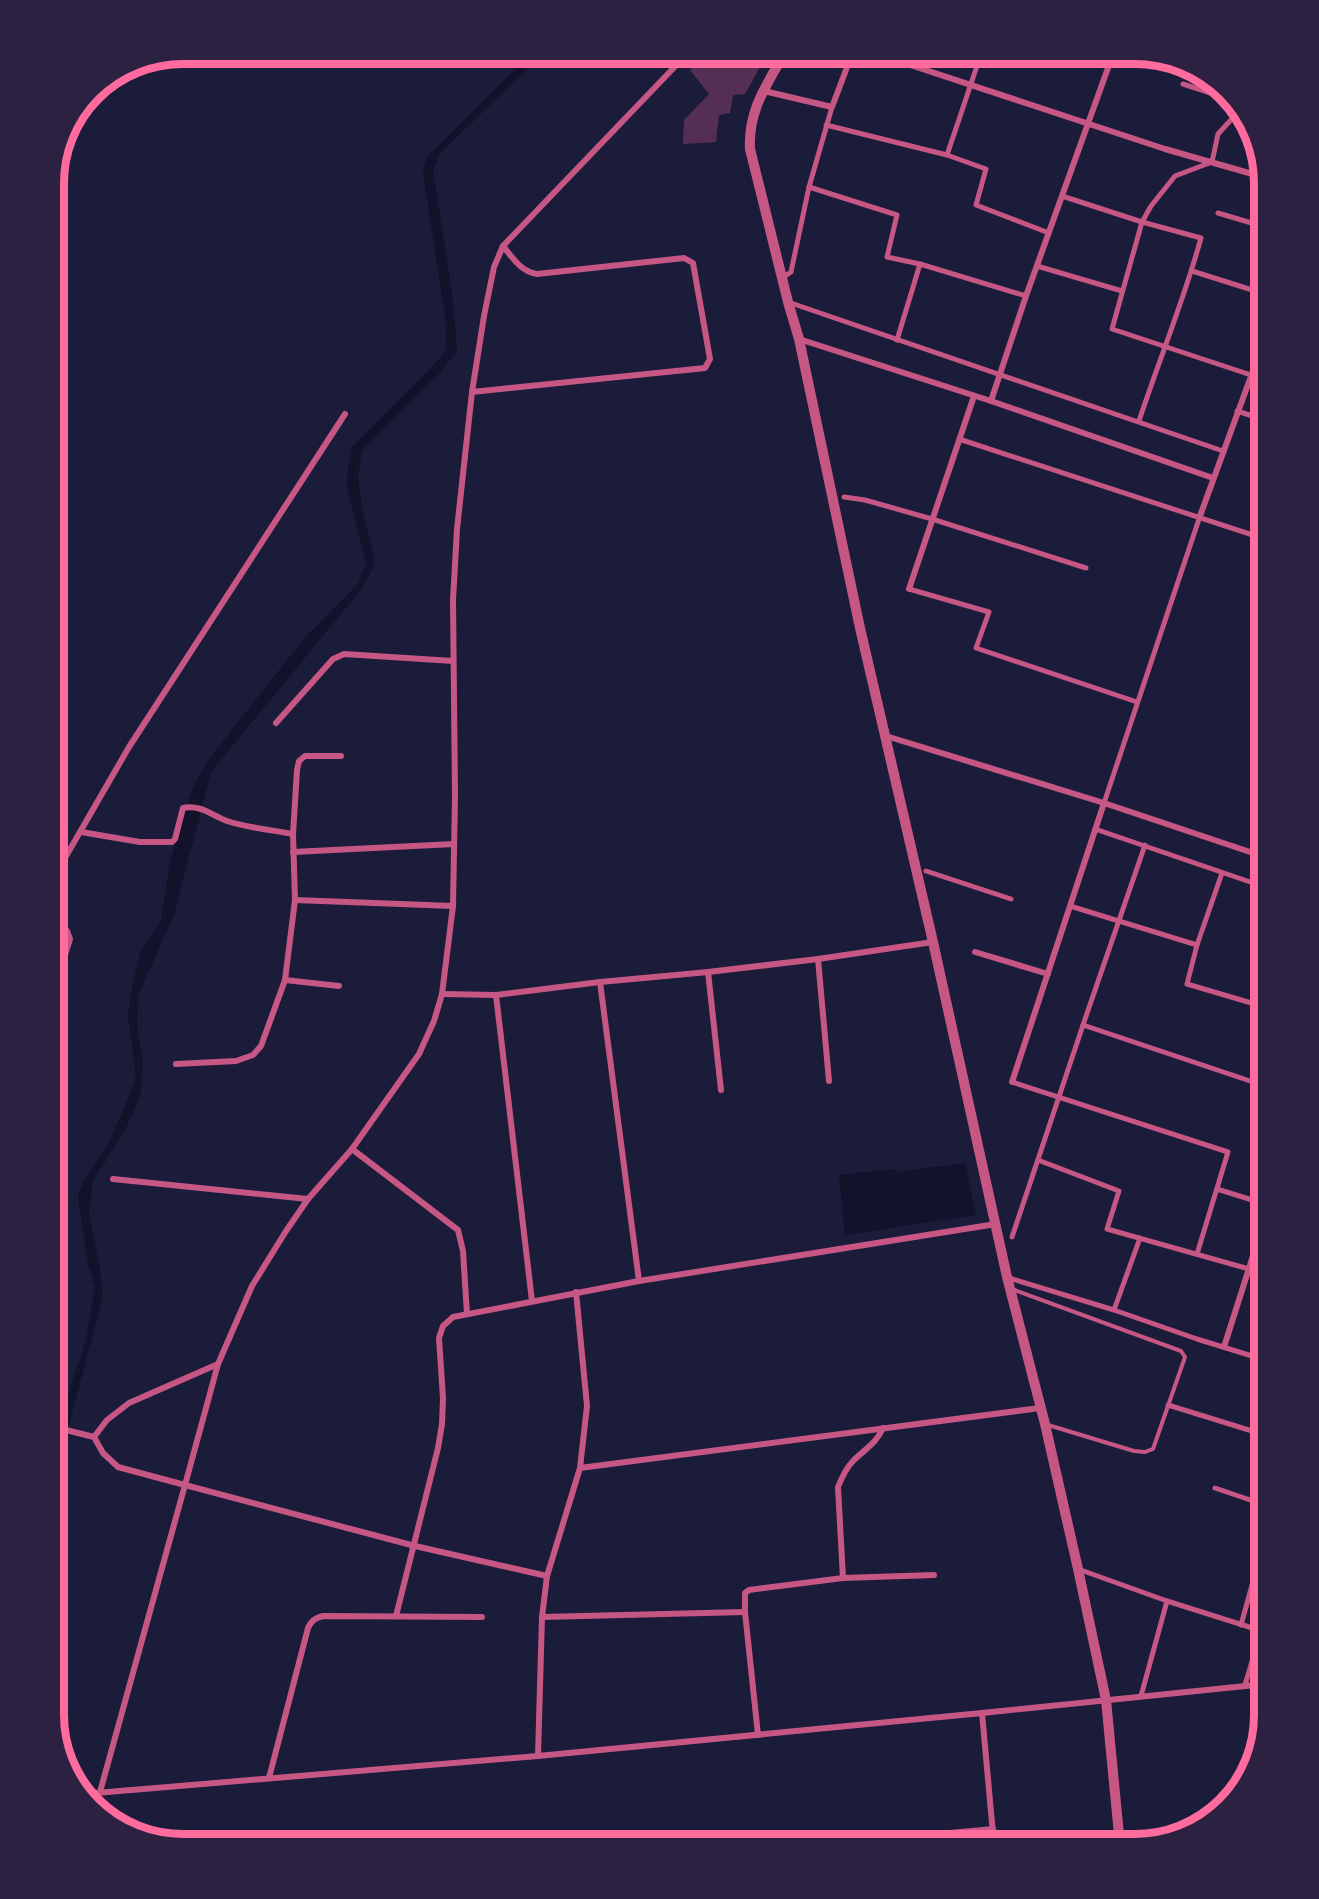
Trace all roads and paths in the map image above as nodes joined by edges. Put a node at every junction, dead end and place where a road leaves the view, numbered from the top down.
1 (677, 65) edge
2 (778, 65) edge
3 (848, 65) edge
4 (911, 65) edge
5 (977, 65) edge
6 (1109, 65) edge
7 (1183, 84) dead end
8 (970, 85) junction
9 (764, 91) junction
10 (1213, 93) edge
11 (832, 107) junction
12 (1234, 117) edge
13 (1088, 122) junction
14 (826, 125) junction
15 (947, 155) junction
16 (1212, 162) junction
17 (1253, 174) edge
18 (808, 187) junction
19 (1062, 196) junction
20 (1218, 213) dead end
21 (1142, 222) junction
22 (1254, 224) edge
23 (1049, 232) junction
24 (503, 246) junction
25 (920, 264) junction
26 (1037, 266) junction
27 (1192, 271) junction
28 (782, 278) junction
29 (1122, 291) junction
30 (1254, 291) edge
31 (1026, 296) junction
32 (788, 302) junction
33 (799, 339) junction
34 (897, 340) junction
35 (1163, 347) junction
36 (1254, 367) edge
37 (1000, 375) junction
38 (1251, 375) junction
39 (472, 392) junction
40 (974, 396) junction
41 (991, 401) junction
42 (1237, 411) junction
43 (345, 414) dead end
44 (1254, 416) edge
45 (1139, 422) junction
46 (959, 439) junction
47 (1223, 451) junction
48 (1213, 478) junction
49 (844, 498) dead end
50 (1200, 516) junction
51 (932, 519) junction
52 (1254, 535) edge
53 (1086, 568) dead end
54 (909, 589) joint
55 (453, 661) junction
56 (1137, 702) junction
57 (276, 723) dead end
58 (886, 735) junction
59 (340, 756) dead end
60 (1104, 802) junction
61 (1095, 829) junction
62 (81, 832) junction
63 (293, 834) junction
64 (454, 844) junction
65 (1145, 845) junction
66 (293, 852) junction
67 (1254, 853) edge
68 (65, 859) edge
69 (926, 871) dead end
70 (1222, 873) junction
71 (1254, 883) edge
72 (1011, 899) dead end
73 (295, 900) junction
74 (453, 906) junction
75 (1070, 906) junction
76 (1119, 921) junction
77 (65, 929) edge
78 (933, 942) junction
79 (1197, 945) junction
80 (975, 952) dead end
81 (64, 956) edge
82 (818, 959) junction
83 (708, 972) junction
84 (1048, 974) junction
85 (285, 980) junction
86 (600, 982) junction
87 (339, 986) dead end
88 (442, 994) junction
89 (496, 995) junction
90 (1254, 1004) edge
91 (1083, 1025) junction
92 (176, 1064) dead end
93 (829, 1081) dead end
94 (1012, 1082) joint
95 (1254, 1082) edge
96 (721, 1090) dead end
97 (1059, 1096) junction
98 (352, 1149) junction
99 (1038, 1160) junction
100 (113, 1179) dead end
101 (1217, 1189) junction
102 (308, 1199) junction
103 (1254, 1201) edge
104 (996, 1224) junction
105 (1012, 1237) dead end
106 (1140, 1238) junction
107 (1254, 1252) edge
108 (1197, 1254) junction
109 (1249, 1269) junction
110 (1007, 1277) junction
111 (639, 1281) junction
112 (1010, 1289) junction
113 (576, 1292) junction
114 (532, 1301) junction
115 (1113, 1310) junction
116 (467, 1314) junction
117 (1224, 1347) junction
118 (1254, 1357) edge
119 (218, 1365) junction
120 (1168, 1405) junction
121 (1040, 1408) junction
122 (1045, 1424) junction
123 (883, 1428) junction
124 (64, 1429) edge
125 (1254, 1432) edge
126 (94, 1437) junction
127 (580, 1468) junction
128 (185, 1485) junction
129 (1215, 1488) dead end
130 (1254, 1501) edge
131 (415, 1546) junction
132 (1078, 1569) junction
133 (934, 1575) dead end
134 (547, 1576) junction
135 (843, 1578) junction
136 (1254, 1583) edge
137 (1167, 1601) junction
138 (745, 1612) junction
139 (396, 1616) junction
140 (482, 1617) dead end
141 (542, 1617) junction
142 (1241, 1625) junction
143 (1254, 1629) edge
144 (1254, 1658) edge
145 (1245, 1685) junction
146 (1254, 1685) edge
147 (1141, 1696) junction
148 (1106, 1700) junction
149 (982, 1713) junction
150 (758, 1735) junction
151 (538, 1756) junction
152 (269, 1779) junction
153 (99, 1792) junction
154 (93, 1793) edge
155 (993, 1829) junction
156 (939, 1834) edge
157 (993, 1834) edge
158 (1119, 1834) edge

1 - 24 street
2 - 9 street
3 - 11 street
4 - 8 street
5 - 8 street
6 - 13 street
7 - 10 street
8 - 13 street
8 - 15 street
9 - 11 street
9 - 28 street
11 - 14 street
12 - 16 street
13 - 16 street
13 - 19 street
14 - 15 street
14 - 18 street
15 - 23 street
16 - 17 street
16 - 21 street
18 - 25 street
18 - 28 street
19 - 21 street
19 - 23 street
20 - 22 street
21 - 27 street
21 - 29 street
23 - 26 street
24 - 39 street
24 - 39 street
25 - 31 street
25 - 34 street
26 - 29 street
26 - 31 street
27 - 30 street
27 - 35 street
28 - 32 street
29 - 35 street
31 - 37 street
32 - 33 street
32 - 34 street
33 - 40 street
33 - 58 street
34 - 37 street
35 - 38 street
35 - 45 street
36 - 38 street
37 - 41 street
37 - 45 street
38 - 42 street
39 - 55 street
40 - 41 street
40 - 46 street
41 - 48 street
42 - 44 street
42 - 47 street
43 - 62 street
45 - 47 street
46 - 50 street
46 - 51 street
47 - 48 street
48 - 50 street
49 - 51 street
50 - 52 street
50 - 56 street
51 - 53 street
51 - 54 street
54 - 56 street
55 - 57 street
55 - 64 street
56 - 60 street
58 - 60 street
58 - 78 street
59 - 63 street
60 - 61 street
60 - 67 street
61 - 65 street
61 - 75 street
62 - 63 street
62 - 68 street
63 - 66 street
64 - 66 street
64 - 74 street
65 - 70 street
65 - 76 street
66 - 73 street
69 - 72 street
70 - 71 street
70 - 79 street
73 - 74 street
73 - 85 street
74 - 88 street
75 - 76 street
75 - 84 street
76 - 79 street
76 - 91 street
77 - 81 street
78 - 82 street
78 - 104 street
79 - 90 street
80 - 84 street
82 - 83 street
82 - 93 street
83 - 86 street
83 - 96 street
84 - 94 street
85 - 87 street
85 - 92 street
86 - 89 street
86 - 111 street
88 - 89 street
88 - 98 street
89 - 114 street
91 - 95 street
91 - 97 street
94 - 97 street
97 - 99 street
97 - 101 street
98 - 102 street
98 - 116 street
99 - 105 street
99 - 106 street
100 - 102 street
101 - 103 street
101 - 108 street
102 - 119 street
104 - 110 street
104 - 111 street
106 - 108 street
106 - 115 street
107 - 109 street
108 - 109 street
109 - 117 street
110 - 112 street
110 - 115 street
111 - 113 street
112 - 120 lane
112 - 121 street
113 - 114 street
113 - 127 street
114 - 116 street
115 - 117 street
116 - 131 street
117 - 118 street
119 - 126 street
119 - 128 street
120 - 122 lane
120 - 125 street
121 - 122 street
121 - 123 street
122 - 132 street
123 - 127 street
123 - 135 street
124 - 126 street
126 - 128 street
127 - 134 street
128 - 131 street
128 - 153 street
129 - 130 street
131 - 134 street
131 - 139 street
132 - 137 street
132 - 148 street
133 - 135 street
134 - 141 street
135 - 138 street
136 - 142 street
137 - 142 street
137 - 147 street
138 - 141 street
138 - 150 street
139 - 140 street
139 - 152 street
141 - 151 street
142 - 143 street
144 - 145 street
145 - 146 street
145 - 147 street
147 - 148 street
148 - 149 street
148 - 158 street
149 - 150 street
149 - 155 street
150 - 151 street
151 - 152 street
152 - 153 street
153 - 154 street
155 - 156 street
155 - 157 street

